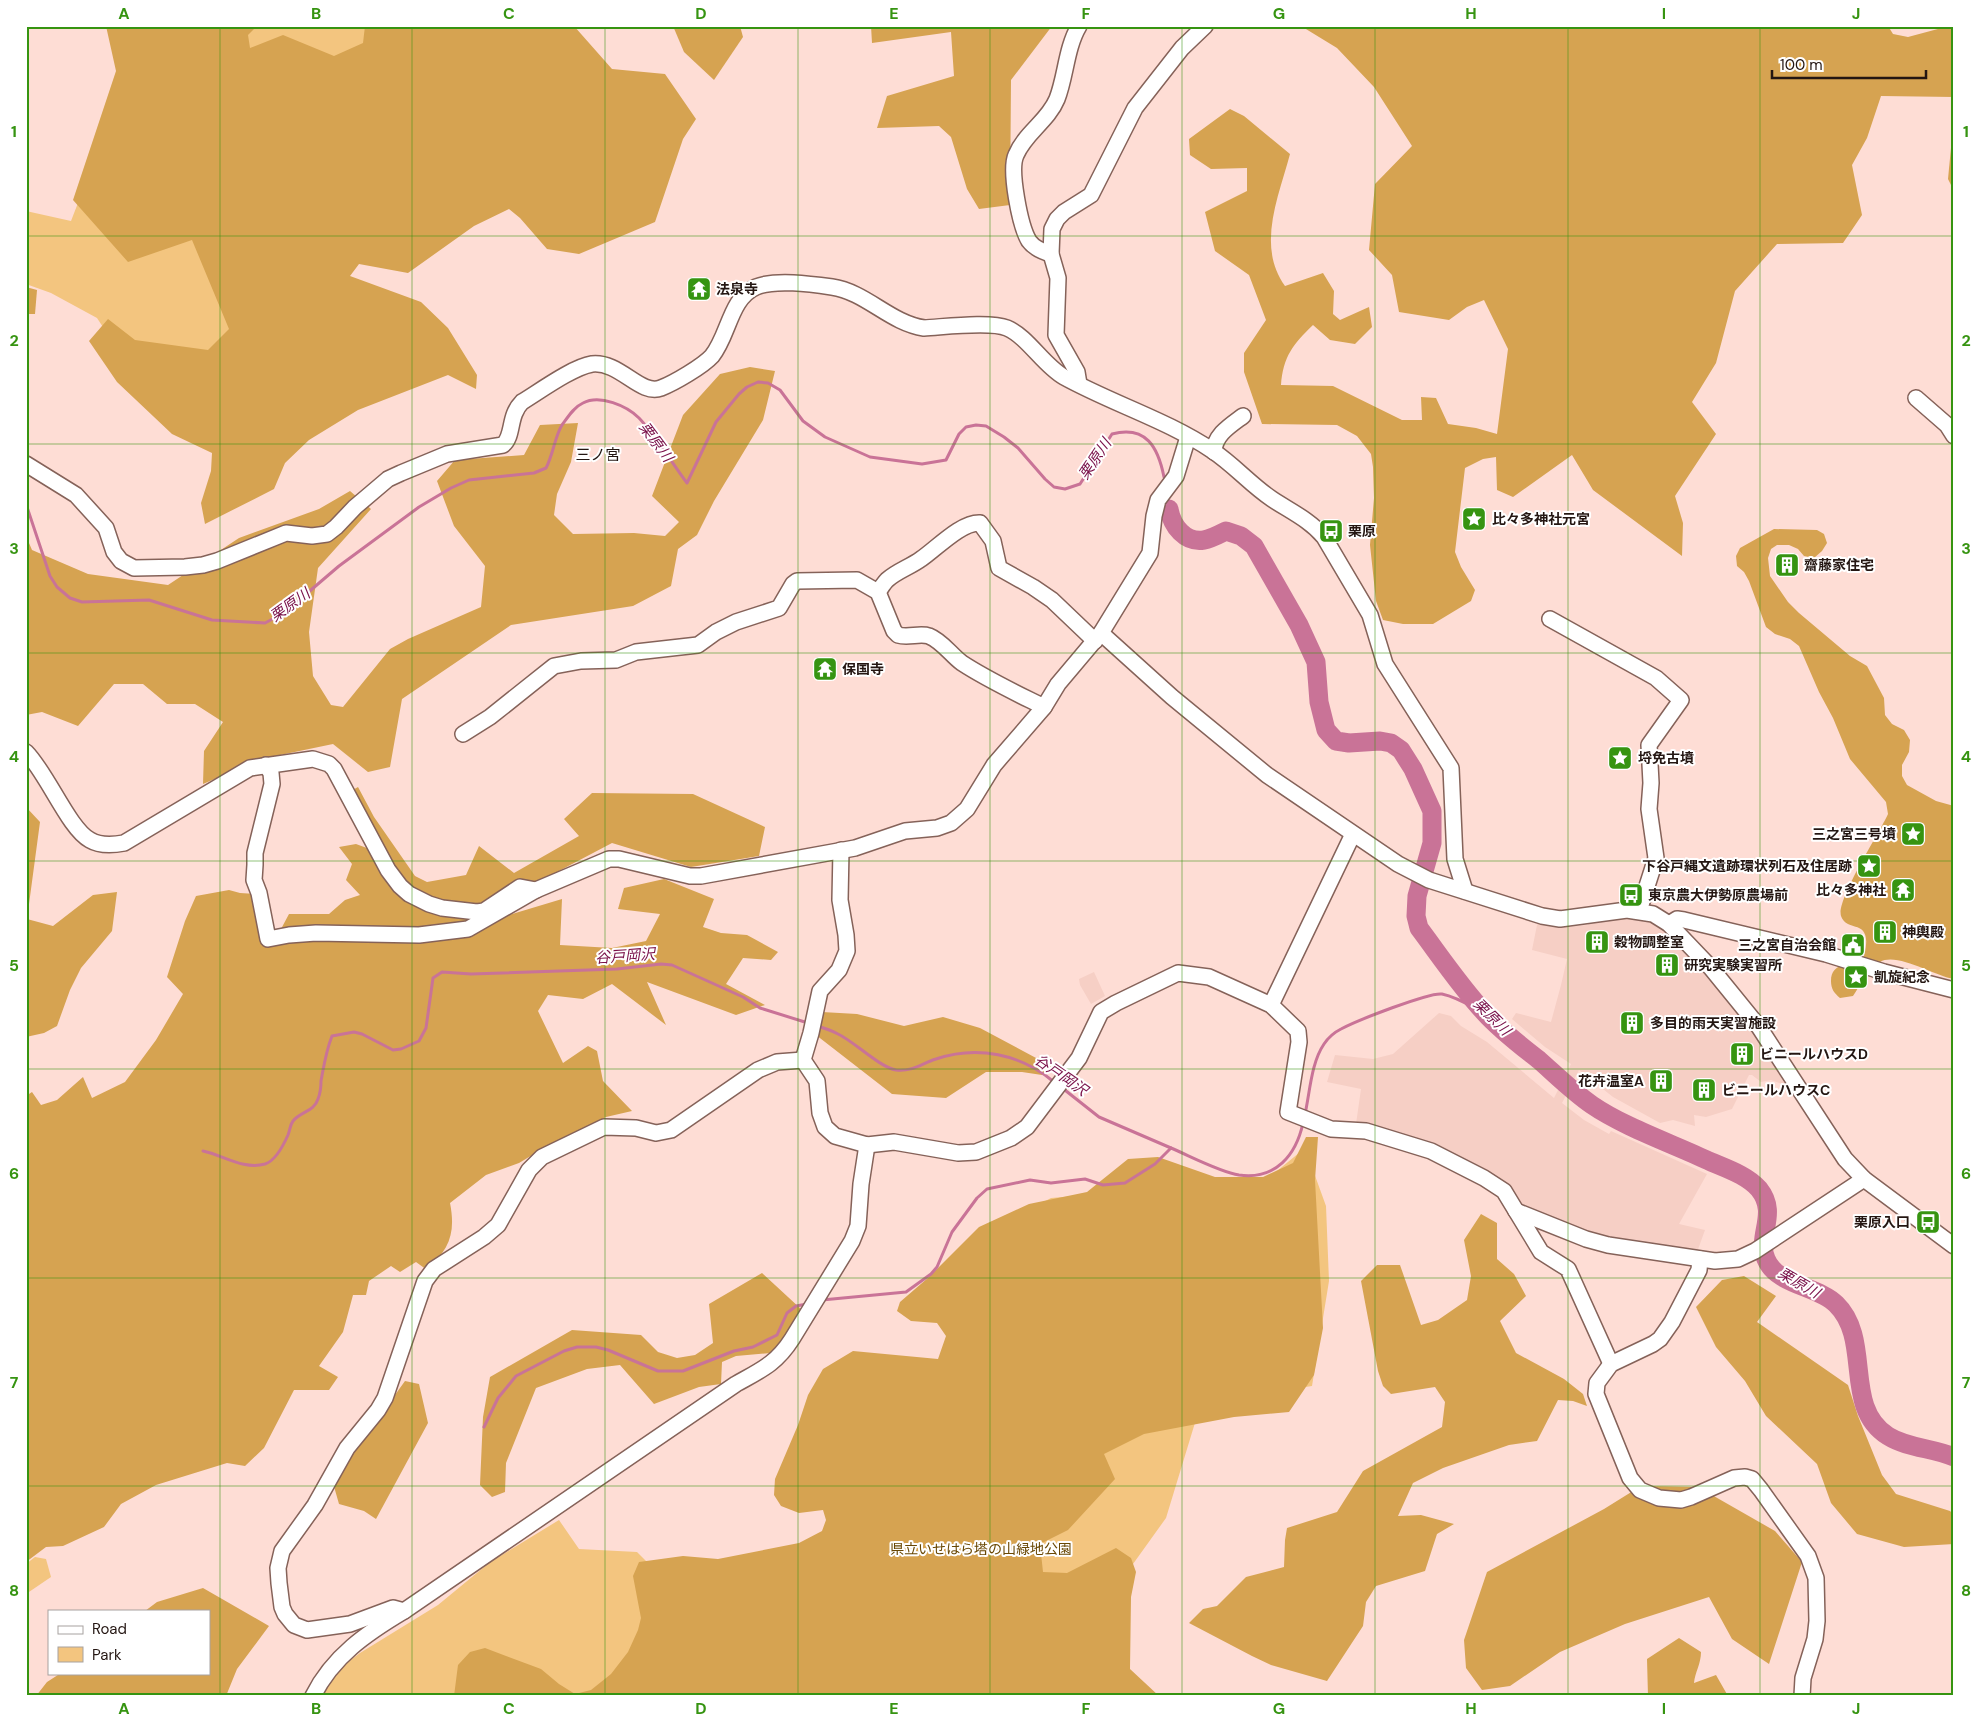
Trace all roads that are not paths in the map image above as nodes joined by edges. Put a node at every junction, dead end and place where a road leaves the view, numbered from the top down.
1 (1079, 26) edge
2 (1205, 26) edge
3 (1052, 254) junction
4 (1079, 384) junction
5 (1916, 398) dead end
6 (1243, 416) dead end
7 (1954, 436) edge
8 (1188, 437) junction
9 (26, 452) edge
10 (1214, 452) junction
11 (26, 464) edge
12 (46, 476) junction
13 (878, 592) junction
14 (1550, 618) dead end
15 (1098, 637) junction
16 (1044, 707) junction
17 (462, 734) dead end
18 (26, 752) edge
19 (266, 765) junction
20 (1353, 834) junction
21 (841, 850) junction
22 (536, 890) junction
23 (1465, 891) junction
24 (1639, 911) junction
25 (1669, 924) junction
26 (1954, 990) edge
27 (1271, 1005) junction
28 (803, 1060) junction
29 (867, 1144) junction
30 (1864, 1178) junction
31 (1516, 1211) junction
32 (1954, 1246) edge
33 (1700, 1259) junction
34 (1611, 1364) junction
35 (404, 1611) junction
36 (313, 1696) edge
37 (1802, 1696) edge

1 - 3 street
2 - 3 street
3 - 4 street
4 - 8 street
4 - 12 street
5 - 7 street
6 - 10 street
8 - 10 street
8 - 15 street
9 - 12 street
10 - 23 street
11 - 12 street
13 - 15 street
13 - 16 street
13 - 17 street
14 - 24 street
15 - 16 street
15 - 20 street
16 - 21 street
18 - 19 street
19 - 22 street
19 - 22 street
20 - 23 street
20 - 27 street
21 - 22 street
21 - 28 street
23 - 24 street
24 - 25 street
25 - 26 street
25 - 30 street
27 - 29 street
27 - 31 street
28 - 29 street
28 - 35 street
29 - 35 street
30 - 32 street
30 - 33 street
31 - 33 street
31 - 34 street
33 - 34 street
34 - 37 street
35 - 36 street

